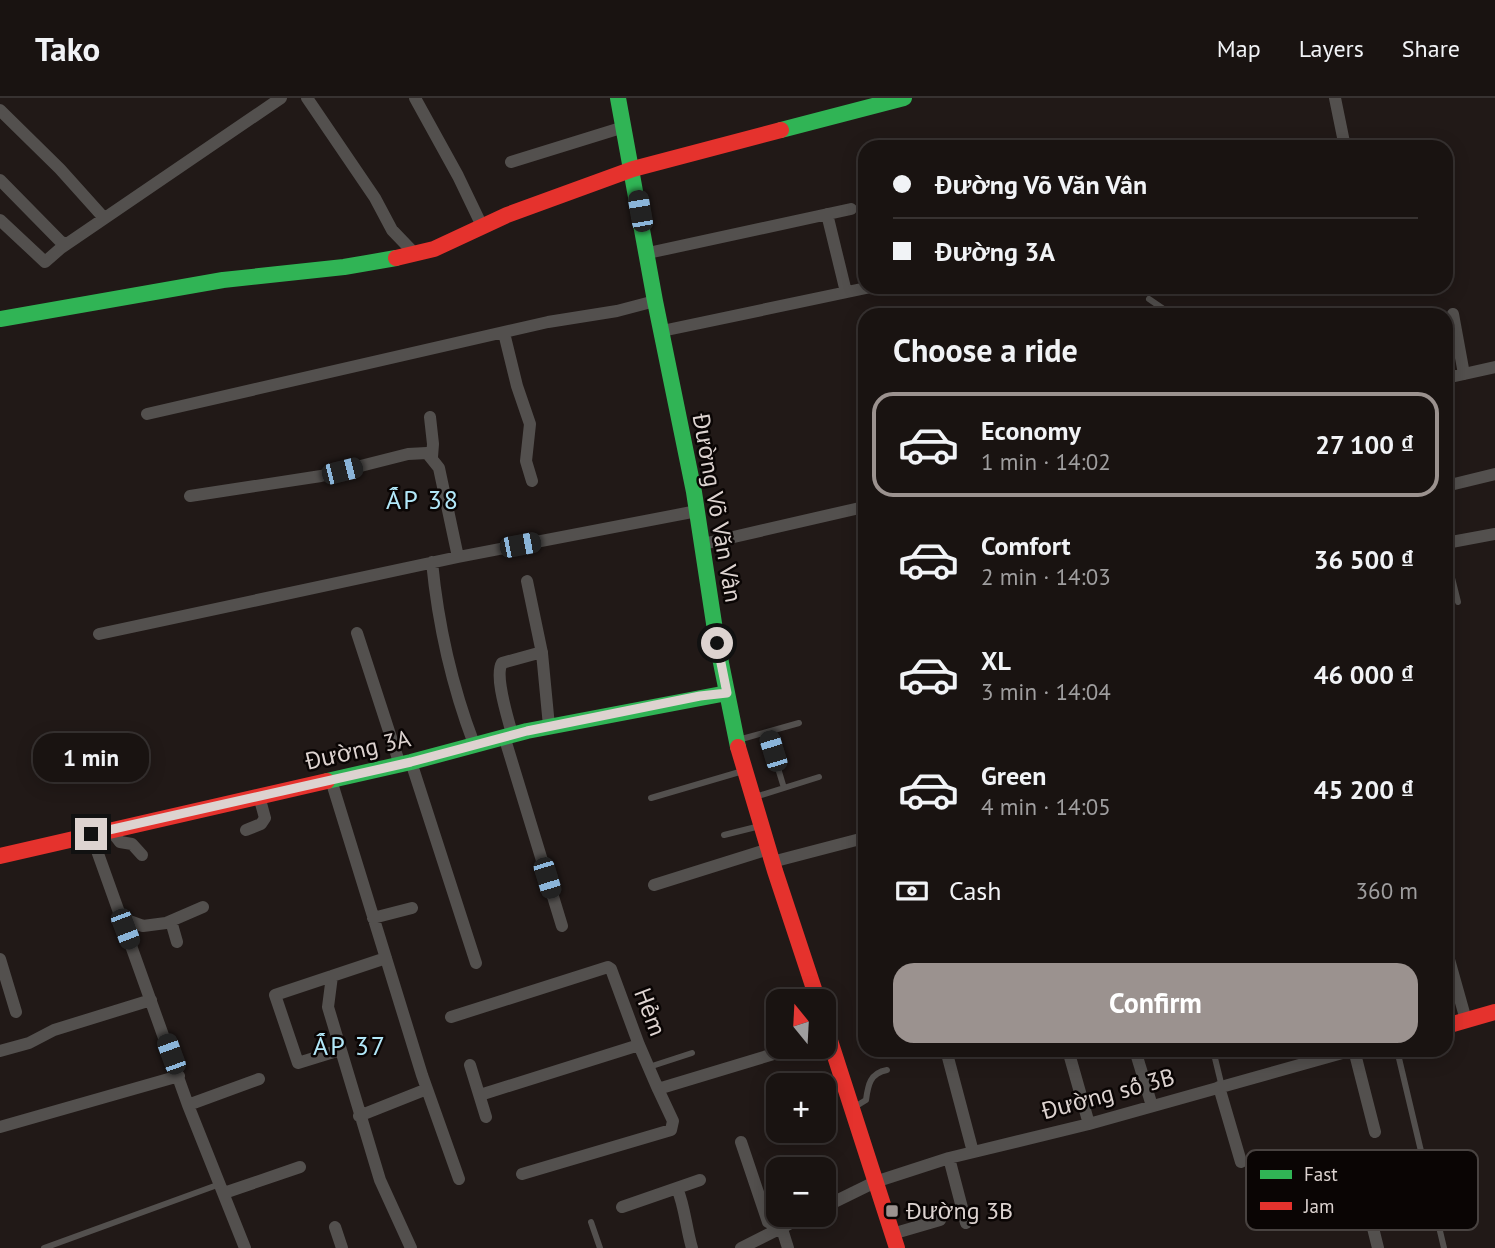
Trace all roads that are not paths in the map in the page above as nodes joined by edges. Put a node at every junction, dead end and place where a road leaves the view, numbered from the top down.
1 (281, 98) edge
2 (307, 98) edge
3 (415, 98) edge
4 (618, 98) edge
5 (1335, 98) edge
6 (895, 99) edge
7 (0, 110) edge
8 (624, 127) junction
9 (1344, 140) edge
10 (511, 162) dead end
11 (632, 169) junction
12 (0, 180) edge
13 (851, 209) dead end
14 (827, 214) junction
15 (104, 218) junction
16 (0, 220) edge
17 (482, 226) junction
18 (66, 244) junction
19 (648, 253) junction
20 (415, 254) junction
21 (858, 290) edge
22 (846, 292) junction
23 (1149, 299) dead end
24 (655, 301) junction
25 (1162, 308) edge
26 (1453, 314) dead end
27 (0, 319) edge
28 (662, 331) junction
29 (504, 332) junction
30 (1495, 367) edge
31 (1464, 374) junction
32 (1453, 376) edge
33 (147, 414) dead end
34 (430, 417) dead end
35 (432, 457) junction
36 (1495, 474) edge
37 (1495, 480) edge
38 (532, 481) dead end
39 (1453, 484) edge
40 (190, 496) dead end
41 (858, 508) edge
42 (697, 511) junction
43 (1495, 534) edge
44 (1453, 542) edge
45 (703, 544) junction
46 (458, 557) junction
47 (432, 562) junction
48 (527, 581) dead end
49 (1453, 582) edge
50 (1458, 602) dead end
51 (357, 633) dead end
52 (99, 634) dead end
53 (542, 652) junction
54 (727, 693) junction
55 (799, 723) dead end
56 (549, 726) junction
57 (767, 732) junction
58 (508, 735) junction
59 (737, 740) junction
60 (474, 744) junction
61 (405, 764) junction
62 (745, 771) junction
63 (819, 777) dead end
64 (331, 780) junction
65 (784, 788) junction
66 (259, 796) junction
67 (651, 798) dead end
68 (753, 798) junction
69 (762, 826) junction
70 (110, 829) junction
71 (246, 830) dead end
72 (91, 834) junction
73 (724, 835) dead end
74 (858, 839) edge
75 (142, 855) dead end
76 (0, 856) edge
77 (771, 856) junction
78 (654, 885) dead end
79 (202, 908) dead end
80 (412, 908) dead end
81 (121, 918) junction
82 (373, 918) junction
83 (171, 921) junction
84 (562, 926) dead end
85 (177, 942) dead end
86 (386, 958) junction
87 (0, 959) edge
88 (475, 962) dead end
89 (1453, 974) edge
90 (332, 976) junction
91 (814, 989) edge
92 (151, 1000) junction
93 (16, 1012) dead end
94 (1495, 1012) edge
95 (451, 1017) dead end
96 (1466, 1020) junction
97 (1453, 1024) edge
98 (639, 1045) junction
99 (340, 1050) junction
100 (0, 1051) edge
101 (692, 1053) dead end
102 (766, 1056) edge
103 (948, 1057) edge
104 (1070, 1057) edge
105 (1137, 1057) edge
106 (1215, 1057) edge
107 (1329, 1057) edge
108 (1356, 1057) edge
109 (1399, 1057) edge
110 (835, 1059) edge
111 (470, 1065) dead end
112 (649, 1067) junction
113 (887, 1070) dead end
114 (179, 1076) junction
115 (259, 1079) dead end
116 (1221, 1087) junction
117 (427, 1089) junction
118 (659, 1089) junction
119 (480, 1095) junction
120 (188, 1105) junction
121 (1152, 1106) junction
122 (851, 1109) junction
123 (359, 1116) junction
124 (486, 1117) dead end
125 (1089, 1124) junction
126 (0, 1127) edge
127 (1375, 1132) dead end
128 (741, 1142) dead end
129 (1420, 1150) edge
130 (973, 1152) junction
131 (949, 1158) junction
132 (1241, 1162) dead end
133 (300, 1167) dead end
134 (522, 1174) dead end
135 (459, 1179) dead end
136 (700, 1180) dead end
137 (875, 1182) junction
138 (222, 1188) junction
139 (677, 1188) junction
140 (836, 1201) edge
141 (622, 1207) dead end
142 (940, 1220) dead end
143 (591, 1222) dead end
144 (967, 1223) dead end
145 (335, 1227) dead end
146 (786, 1227) edge
147 (782, 1229) junction
148 (1374, 1230) edge
149 (1440, 1230) edge
150 (894, 1241) edge
151 (44, 1248) edge
152 (245, 1248) edge
153 (342, 1248) edge
154 (411, 1248) edge
155 (600, 1248) edge
156 (692, 1248) edge
157 (741, 1248) edge
158 (788, 1248) edge
159 (1378, 1248) edge
160 (1444, 1248) edge

1 - 15 street
2 - 20 street
3 - 17 street
4 - 8 street, Đường Võ Văn Vân
5 - 9 street
6 - 11 street
7 - 15 street
8 - 10 street
8 - 11 street, Đường Võ Văn Vân
11 - 17 street
11 - 19 street, Đường Võ Văn Vân
12 - 18 street
13 - 14 street
14 - 19 street
14 - 22 street
15 - 18 street
16 - 18 street
17 - 20 street
19 - 24 street, Đường Võ Văn Vân
20 - 27 street
21 - 22 street
22 - 28 street
23 - 25 lane
24 - 28 street, Đường Võ Văn Vân
24 - 29 street
26 - 31 street
28 - 42 street, Đường Võ Văn Vân
29 - 33 street
29 - 38 street
30 - 31 street
31 - 32 street
34 - 35 street
35 - 40 street
35 - 46 street
36 - 37 street
36 - 39 street
41 - 45 street
42 - 45 street, Đường Võ Văn Vân
42 - 46 street
43 - 44 street
45 - 54 street, Đường Võ Văn Vân
46 - 47 street
47 - 52 street
47 - 60 street
48 - 53 street
49 - 50 lane
51 - 61 street
53 - 56 street
53 - 58 street
54 - 56 street, Đường 3A
54 - 59 street, Đường Võ Văn Vân
55 - 57 lane
56 - 58 street, Đường 3A
57 - 59 lane
57 - 65 lane
58 - 60 street, Đường 3A
58 - 84 street
59 - 62 street, Đường Võ Văn Vân
60 - 61 street, Đường 3A
61 - 64 street, Đường 3A
61 - 88 street
62 - 67 lane
62 - 68 street, Đường Võ Văn Vân
63 - 65 lane
64 - 66 street, Đường 3A
64 - 82 street
65 - 68 lane
66 - 70 street, Đường 3A
66 - 71 street
68 - 69 street, Đường Võ Văn Vân
69 - 73 lane
69 - 77 street, Đường Võ Văn Vân
70 - 72 street, Đường 3A
70 - 75 street
72 - 76 street, Đường 3A
72 - 81 street
74 - 77 street
77 - 78 street
77 - 91 street, Đường Võ Văn Vân
79 - 83 street
80 - 82 street
81 - 83 street
81 - 92 street
82 - 86 street
83 - 85 street
86 - 90 street
86 - 117 street
87 - 93 street
89 - 96 street
90 - 99 street
90 - 99 street
92 - 100 street
92 - 114 street
94 - 96 street
95 - 98 street, Hẻm
96 - 97 street
98 - 112 street, Hẻm
98 - 119 street
99 - 123 street
101 - 112 lane
102 - 118 street
103 - 130 street
104 - 125 street
105 - 121 street
106 - 116 lane
107 - 116 street, Đường số 3B
108 - 127 street
109 - 129 lane
110 - 122 street
111 - 119 street
112 - 118 street, Hẻm
113 - 122 lane
114 - 120 street
114 - 126 street
115 - 120 street
116 - 121 street, Đường số 3B
116 - 132 street
117 - 123 street
117 - 135 street
118 - 134 street, Hẻm
119 - 124 street
120 - 138 street
121 - 125 street, Đường số 3B
122 - 137 street
123 - 154 street
125 - 130 street, Đường số 3B
128 - 147 street
130 - 131 street, Đường số 3B
131 - 137 street, Đường số 3B
131 - 144 street
133 - 138 street
136 - 139 street
137 - 140 street, Đường số 3B
137 - 150 street
138 - 151 lane
138 - 152 street
139 - 141 street
139 - 156 street
142 - 150 street
143 - 155 lane
145 - 153 street
146 - 147 street
147 - 157 street
147 - 158 street
148 - 159 street
149 - 160 lane

